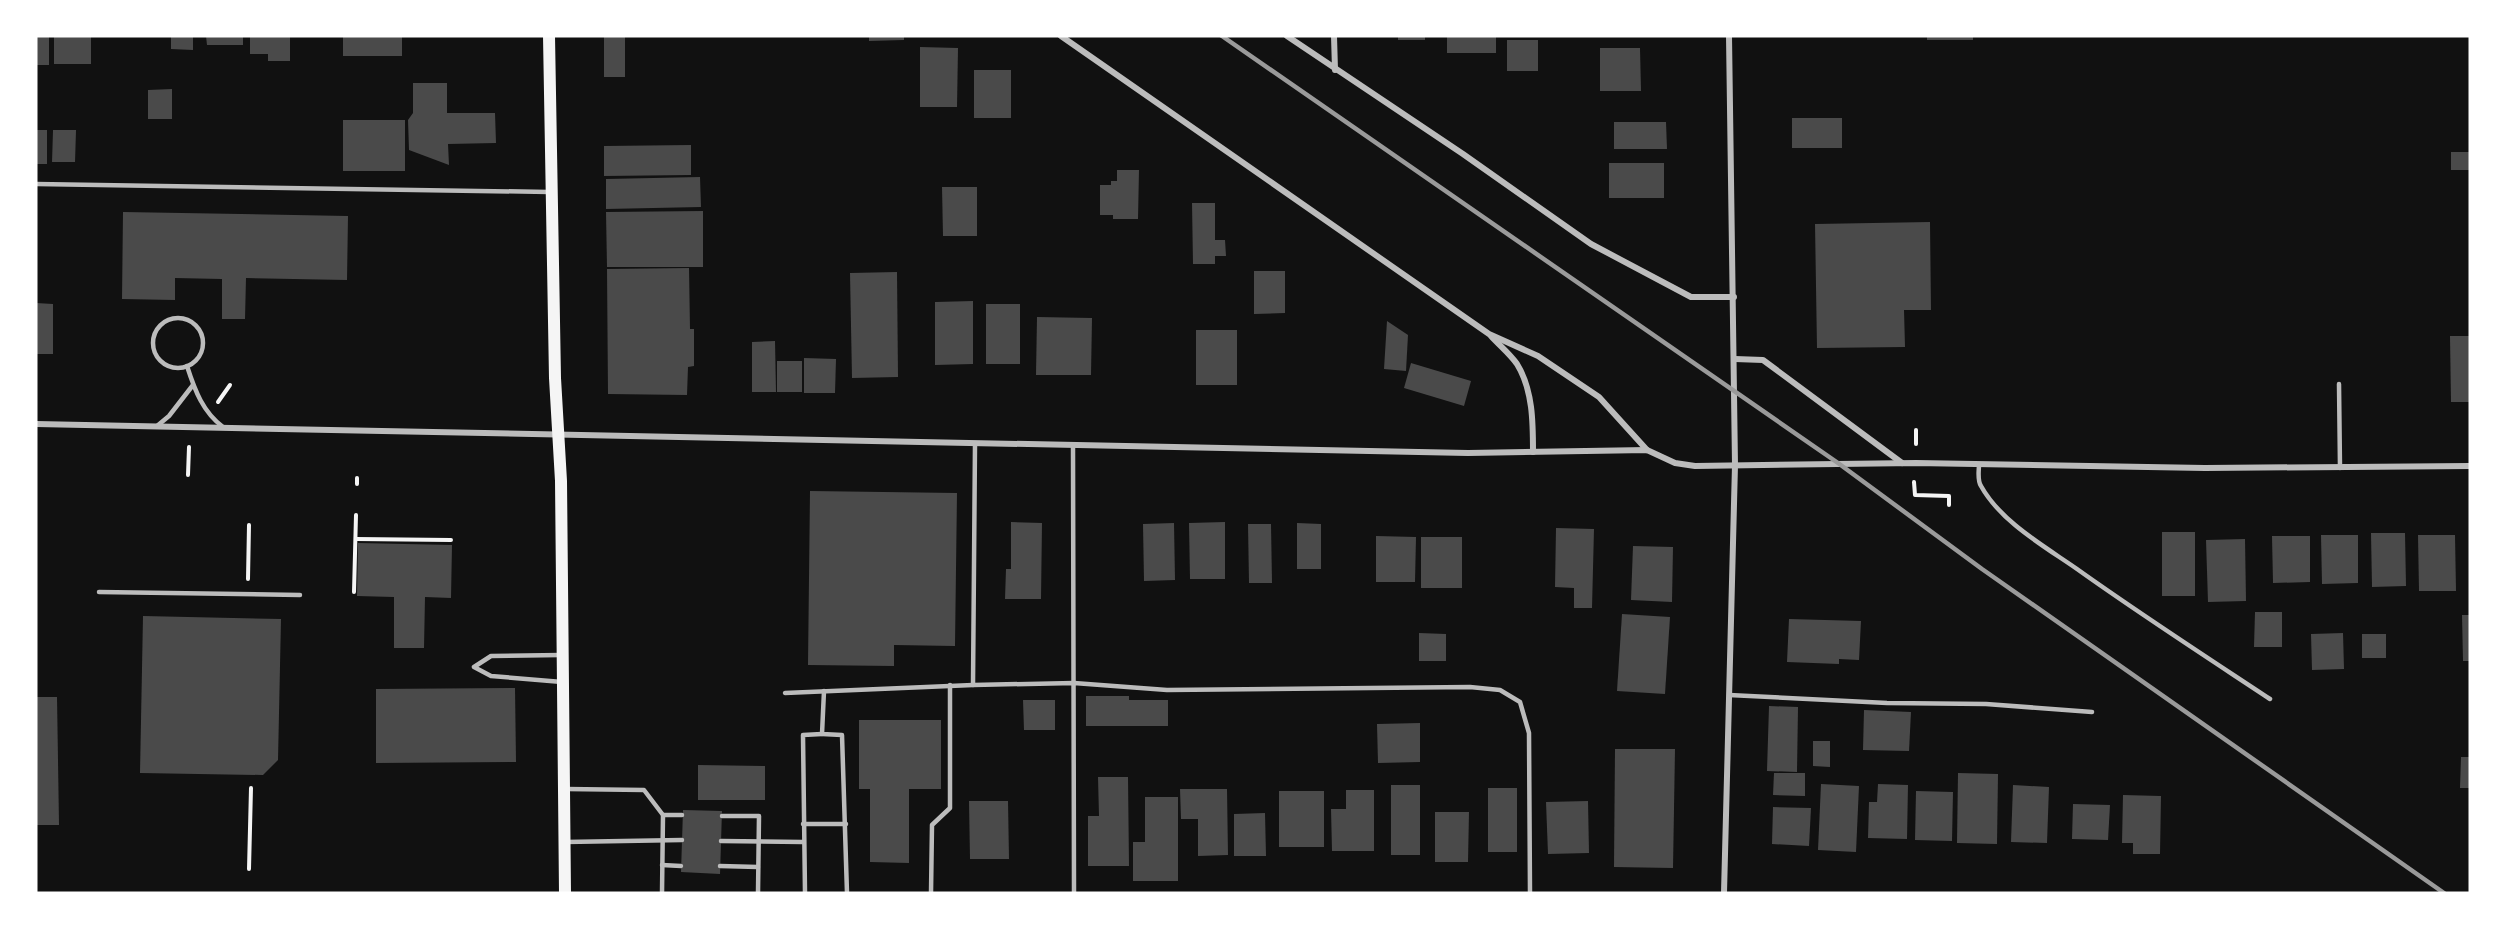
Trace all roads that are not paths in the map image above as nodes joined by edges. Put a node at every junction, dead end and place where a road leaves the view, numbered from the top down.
1 (549, 36) edge
2 (1061, 36) edge
3 (1287, 36) edge
4 (1334, 36) edge
5 (1729, 36) edge
6 (1335, 70) junction
7 (36, 184) edge
8 (553, 192) junction
9 (1734, 297) junction
10 (1489, 334) junction
11 (1735, 359) junction
12 (187, 366) junction
13 (2339, 384) dead end
14 (193, 385) junction
15 (36, 424) edge
16 (156, 427) junction
17 (226, 429) junction
18 (558, 435) junction
19 (975, 444) junction
20 (1073, 447) junction
21 (1647, 450) junction
22 (1533, 452) junction
23 (1902, 463) junction
24 (1979, 464) junction
25 (1735, 465) junction
26 (2470, 466) edge
27 (2340, 468) junction
28 (99, 592) dead end
29 (300, 595) dead end
30 (562, 655) junction
31 (562, 682) junction
32 (1074, 683) junction
33 (950, 685) junction
34 (973, 685) junction
35 (824, 691) junction
36 (785, 693) dead end
37 (1729, 694) junction
38 (2270, 699) dead end
39 (2092, 712) dead end
40 (822, 734) junction
41 (564, 789) junction
42 (663, 815) junction
43 (682, 815) dead end
44 (722, 816) dead end
45 (803, 824) junction
46 (846, 824) junction
47 (662, 840) junction
48 (682, 840) dead end
49 (565, 842) junction
50 (721, 842) dead end
51 (759, 842) junction
52 (803, 843) junction
53 (662, 865) junction
54 (681, 866) dead end
55 (720, 866) dead end
56 (758, 867) junction
57 (565, 893) edge
58 (662, 893) edge
59 (758, 893) edge
60 (805, 893) edge
61 (847, 893) edge
62 (931, 893) edge
63 (1074, 893) edge
64 (1530, 893) edge
65 (1724, 893) edge

1 - 8 main road
2 - 10 street
3 - 6 street
4 - 6 street
5 - 9 street
6 - 9 street
7 - 8 lane
8 - 18 main road
9 - 11 street
10 - 21 street
10 - 22 street
11 - 23 street
11 - 25 street
12 - 12 lane
12 - 14 lane
13 - 27 lane
14 - 16 lane
14 - 17 lane
15 - 16 street
16 - 17 street
17 - 18 street
18 - 19 street
18 - 30 main road
19 - 20 street
19 - 34 lane
20 - 22 street
20 - 32 lane
21 - 22 street
21 - 25 street
23 - 24 street
23 - 25 street
24 - 27 street
24 - 38 lane
25 - 37 street
26 - 27 street
28 - 29 lane
30 - 31 main road
30 - 31 lane
31 - 41 main road
32 - 34 lane
32 - 63 lane
32 - 64 lane
33 - 34 lane
33 - 35 lane
33 - 62 lane
35 - 36 lane
35 - 40 lane
37 - 39 lane
37 - 65 street
40 - 45 lane
40 - 46 lane
41 - 42 lane
41 - 49 main road
42 - 43 lane
42 - 47 lane
44 - 51 lane
45 - 46 lane
45 - 52 lane
46 - 61 lane
47 - 48 lane
47 - 49 lane
47 - 53 lane
49 - 57 main road
50 - 51 lane
51 - 52 lane
51 - 56 lane
52 - 60 lane
53 - 54 lane
53 - 58 lane
55 - 56 lane
56 - 59 lane

